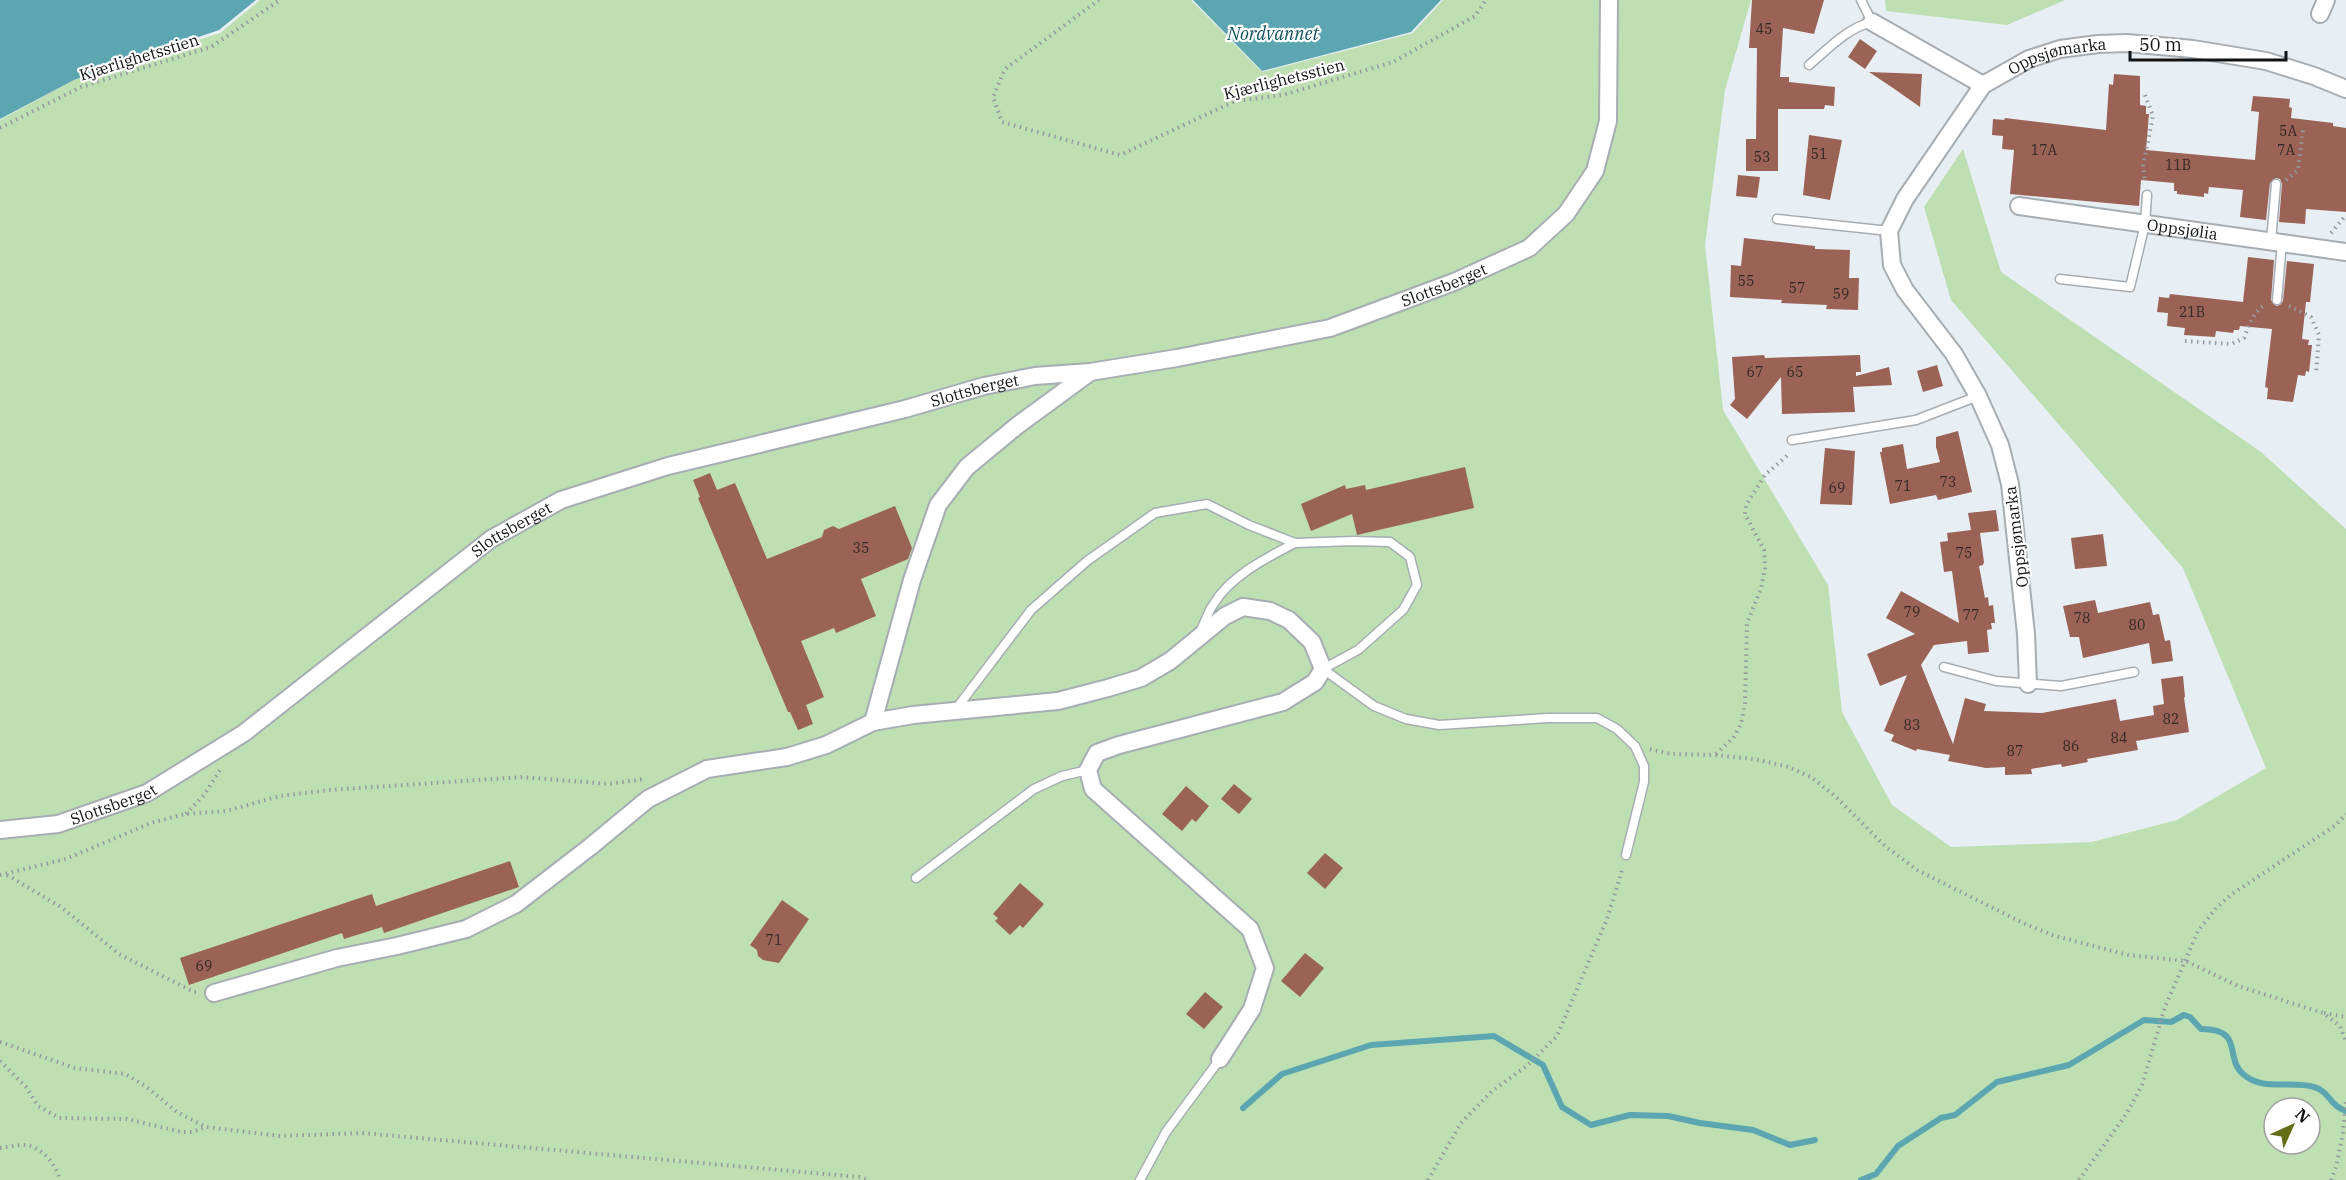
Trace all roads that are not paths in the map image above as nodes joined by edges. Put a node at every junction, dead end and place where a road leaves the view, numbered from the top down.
1 (1609, 0) edge
2 (1861, 0) edge
3 (1872, 21) junction
4 (1809, 65) dead end
5 (1983, 85) junction
6 (2346, 89) edge
7 (2276, 184) road end
8 (2147, 195) road end
9 (2019, 206) dead end
10 (1777, 219) dead end
11 (2145, 224) junction
12 (1889, 231) junction
13 (2276, 242) junction
14 (2346, 252) edge
15 (2061, 279) dead end
16 (2277, 300) road end
17 (1089, 372) junction
18 (1978, 396) junction
19 (1792, 440) dead end
20 (1294, 543) junction
21 (1198, 638) junction
22 (1944, 667) dead end
23 (1323, 669) junction
24 (2134, 672) dead end
25 (2028, 684) junction
26 (955, 711) junction
27 (873, 722) junction
28 (1088, 771) junction
29 (0, 830) edge
30 (1626, 855) road end
31 (916, 878) dead end
32 (214, 993) road end
33 (1220, 1059) joint
34 (1140, 1180) edge

1 - 17 street, Slottsberget
2 - 3 lane
3 - 4 lane
3 - 5 street
5 - 6 street, Oppsjømarka
5 - 12 street, Oppsjømarka
7 - 13 lane
8 - 11 lane
9 - 11 street, Oppsjølia
10 - 12 lane
11 - 13 street, Oppsjølia
11 - 15 lane
12 - 18 street, Oppsjømarka
13 - 14 street, Oppsjølia
13 - 16 lane
17 - 27 street, Slottsberget
17 - 29 street, Slottsberget
18 - 19 lane
18 - 25 street, Oppsjømarka
20 - 21 lane
20 - 23 lane
20 - 26 lane
21 - 23 street
21 - 26 street
22 - 25 lane
23 - 28 street
23 - 30 lane
24 - 25 lane
26 - 27 street
27 - 32 street
28 - 31 lane
28 - 33 street
33 - 34 lane

